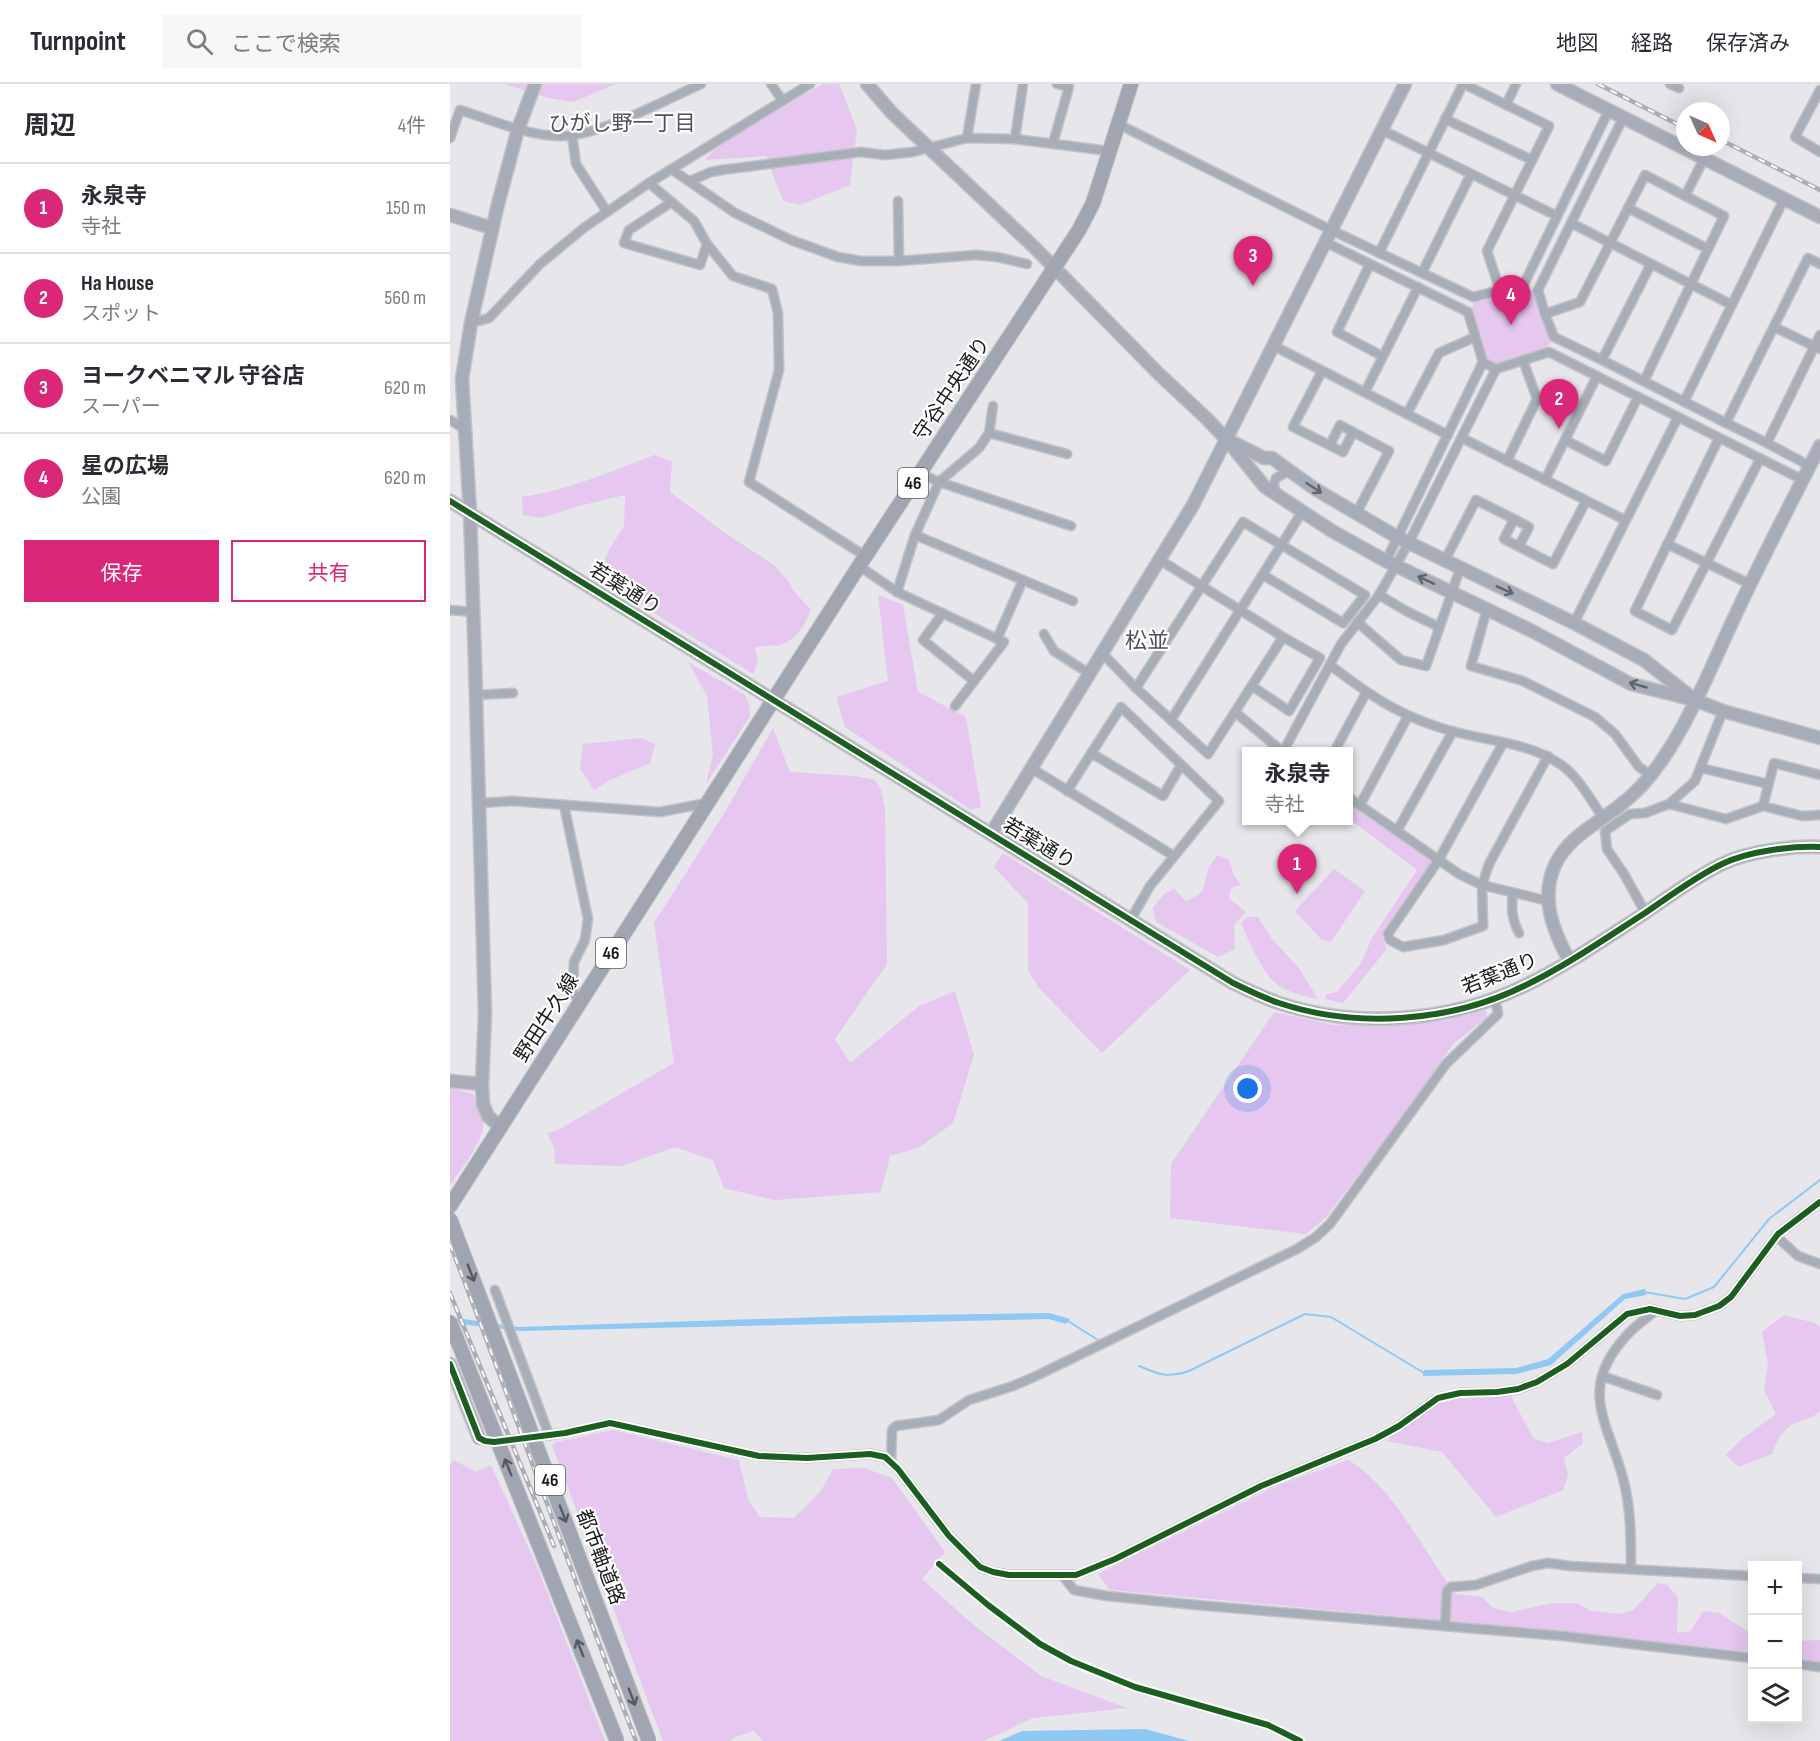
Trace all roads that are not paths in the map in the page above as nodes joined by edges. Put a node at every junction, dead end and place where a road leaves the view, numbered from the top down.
1 (701, 84) edge
2 (771, 84) edge
3 (810, 84) edge
4 (867, 84) edge
5 (976, 84) edge
6 (1023, 84) edge
7 (1057, 84) edge
8 (1131, 84) edge
9 (1404, 84) edge
10 (1463, 84) edge
11 (1516, 84) edge
12 (1557, 84) edge
13 (1810, 84) edge
14 (1820, 89) edge
15 (533, 90) edge
16 (782, 100) junction
17 (1506, 105) junction
18 (1608, 110) junction
19 (1623, 118) junction
20 (1445, 119) junction
21 (1118, 124) junction
22 (518, 129) junction
23 (1382, 130) junction
24 (572, 135) junction
25 (450, 138) edge
26 (967, 138) junction
27 (1015, 139) junction
28 (1053, 143) junction
29 (929, 148) junction
30 (1109, 151) junction
31 (1820, 152) edge
32 (1428, 153) junction
33 (1704, 159) junction
34 (1532, 160) junction
35 (671, 169) junction
36 (1471, 174) junction
37 (690, 182) junction
38 (649, 183) junction
39 (1515, 195) junction
40 (1685, 196) junction
41 (1784, 199) junction
42 (898, 201) dead end
43 (672, 202) junction
44 (1628, 208) junction
45 (607, 212) junction
46 (450, 215) edge
47 (1557, 216) junction
48 (1820, 217) edge
49 (1571, 223) junction
50 (492, 228) junction
51 (1331, 230) junction
52 (1325, 242) junction
53 (1610, 243) junction
54 (707, 244) junction
55 (1708, 249) junction
56 (1378, 252) junction
57 (899, 261) junction
58 (1027, 264) dead end
59 (1370, 264) junction
60 (1651, 264) junction
61 (1820, 264) edge
62 (1054, 267) junction
63 (1422, 273) junction
64 (1690, 284) junction
65 (1418, 287) junction
66 (1500, 290) junction
67 (1732, 305) junction
68 (1545, 314) junction
69 (471, 323) junction
70 (1774, 327) junction
71 (1820, 335) edge
72 (1475, 337) junction
73 (1274, 346) junction
74 (1817, 348) edge
75 (1382, 356) junction
76 (1523, 360) junction
77 (1602, 360) junction
78 (1483, 362) junction
79 (1496, 369) junction
80 (1322, 371) junction
81 (1597, 376) junction
82 (1644, 381) junction
83 (1365, 392) junction
84 (1638, 397) junction
85 (1684, 402) junction
86 (993, 406) dead end
87 (1407, 414) junction
88 (1678, 417) junction
89 (450, 420) edge
90 (1726, 423) junction
91 (465, 429) junction
92 (1353, 432) junction
93 (988, 433) junction
94 (1448, 435) junction
95 (1462, 438) junction
96 (1719, 438) junction
97 (1227, 440) junction
98 (1565, 440) junction
99 (1767, 443) junction
100 (1330, 445) junction
101 (1820, 446) edge
102 (1067, 454) dead end
103 (1760, 459) junction
104 (1507, 461) junction
105 (1810, 466) junction
106 (1289, 471) junction
107 (919, 473) junction
108 (1545, 480) junction
109 (1803, 480) junction
110 (939, 482) junction
111 (1275, 494) junction
112 (450, 501) edge
113 (1586, 501) junction
114 (1302, 512) junction
115 (470, 513) junction
116 (1356, 514) junction
117 (1514, 519) junction
118 (1625, 520) junction
119 (1071, 526) dead end
120 (915, 535) junction
121 (1396, 537) junction
122 (1408, 543) junction
123 (1667, 544) junction
124 (1281, 545) junction
125 (1518, 546) junction
126 (1160, 560) junction
127 (862, 561) junction
128 (1444, 562) junction
129 (1706, 563) junction
130 (1391, 564) junction
131 (1460, 569) junction
132 (1263, 575) junction
133 (1023, 579) junction
134 (1750, 584) junction
135 (1203, 585) junction
136 (897, 592) junction
137 (1452, 592) junction
138 (1379, 595) junction
139 (1073, 601) dead end
140 (1241, 609) junction
141 (1487, 609) junction
142 (450, 610) edge
143 (473, 612) junction
144 (943, 613) junction
145 (1357, 622) junction
146 (1574, 623) junction
147 (1439, 627) junction
148 (1044, 634) dead end
149 (1283, 637) junction
150 (997, 639) junction
151 (1102, 653) junction
152 (1330, 665) junction
153 (1089, 674) junction
154 (974, 681) junction
155 (1252, 686) junction
156 (1136, 688) junction
157 (513, 693) dead end
158 (1366, 693) junction
159 (476, 695) junction
160 (773, 700) junction
161 (1695, 700) junction
162 (955, 706) dead end
163 (1723, 711) junction
164 (1235, 712) junction
165 (1408, 716) junction
166 (1171, 720) junction
167 (1453, 731) junction
168 (1820, 738) edge
169 (1503, 743) junction
170 (1277, 747) edge
171 (1286, 747) edge
172 (1337, 747) edge
173 (1091, 753) junction
174 (1548, 756) junction
175 (1181, 765) junction
176 (1031, 768) junction
177 (1701, 768) junction
178 (1651, 775) junction
179 (1820, 775) edge
180 (1768, 784) junction
181 (1067, 791) junction
182 (1353, 800) edge
183 (479, 803) junction
184 (707, 803) junction
185 (1669, 804) junction
186 (564, 805) junction
187 (1360, 805) junction
188 (1763, 806) junction
189 (1820, 815) edge
190 (1603, 818) junction
191 (1397, 831) junction
192 (991, 834) junction
193 (1820, 847) edge
194 (1174, 856) junction
195 (1438, 861) junction
196 (1482, 885) junction
197 (1513, 893) junction
198 (1548, 901) junction
199 (1645, 912) junction
200 (1131, 919) junction
201 (1519, 933) dead end
202 (1569, 960) junction
203 (582, 999) junction
204 (1495, 999) junction
205 (450, 1081) edge
206 (482, 1084) junction
207 (500, 1128) junction
208 (1820, 1202) edge
209 (450, 1206) edge
210 (450, 1219) edge
211 (1776, 1236) junction
212 (1820, 1264) edge
213 (495, 1290) dead end
214 (1655, 1311) junction
215 (450, 1322) edge
216 (450, 1364) edge
217 (1602, 1376) junction
218 (1657, 1395) dead end
219 (549, 1435) junction
220 (479, 1438) joint
221 (891, 1462) junction
222 (1631, 1569) junction
223 (1063, 1576) junction
224 (1748, 1576) edge
225 (1802, 1578) edge
226 (1820, 1579) edge
227 (1445, 1626) junction
228 (1748, 1658) edge
229 (1802, 1665) edge
230 (1820, 1667) edge
231 (617, 1741) edge
232 (649, 1741) edge

1 - 24 street
2 - 16 street
3 - 16 street
4 - 29 street
5 - 26 street
6 - 27 street
7 - 28 street
8 - 21 main road, 守谷中央通り / 46
9 - 23 street
10 - 17 street
10 - 20 street
11 - 17 street
12 - 18 street
13 - 14 street
14 - 31 street
15 - 22 street
16 - 35 street
17 - 34 street
18 - 19 street
18 - 47 street
19 - 33 street
19 - 49 street
20 - 32 street
20 - 34 street
21 - 30 main road, 守谷中央通り / 46
21 - 51 street
22 - 24 street
22 - 25 street
22 - 50 street
23 - 32 street
23 - 51 street
24 - 45 street
26 - 27 street
26 - 29 street
27 - 28 street
28 - 30 street
29 - 37 street
29 - 62 street
30 - 62 main road, 守谷中央通り / 46
32 - 36 street
32 - 56 street
33 - 40 street
33 - 41 street
34 - 39 street
35 - 37 street
35 - 38 street
36 - 39 street
36 - 63 street
37 - 57 street
38 - 43 street
38 - 45 street
39 - 47 street
39 - 66 street
40 - 44 street
40 - 55 street
41 - 48 street
41 - 67 street
42 - 57 street
43 - 54 street
43 - 54 street
44 - 53 street
44 - 55 street
45 - 69 street
46 - 50 street
47 - 66 street
49 - 53 street
49 - 68 street
50 - 69 street
51 - 52 street
51 - 56 street
52 - 59 street
52 - 73 street
53 - 60 street
53 - 68 street
54 - 127 street
55 - 64 street
56 - 63 street
57 - 58 street
59 - 65 street
59 - 75 street
60 - 64 street
60 - 77 street
61 - 70 street
62 - 97 street
62 - 107 main road, 守谷中央通り / 46
63 - 66 street
64 - 67 street
64 - 82 street
65 - 72 street
65 - 75 street
67 - 85 street
68 - 77 street
69 - 91 street
70 - 74 street
70 - 90 street
71 - 74 street
72 - 78 street
72 - 87 street
73 - 80 street
73 - 97 street
74 - 99 street
75 - 83 street
76 - 79 street
76 - 81 street
76 - 104 street
77 - 82 street
78 - 79 street
78 - 94 street
79 - 95 street
80 - 83 street
80 - 100 street
81 - 84 street
81 - 98 street
82 - 85 street
83 - 87 street
84 - 88 street
84 - 98 street
85 - 90 street
86 - 93 street
87 - 94 street
88 - 96 street
88 - 118 street
89 - 91 street
90 - 99 street
91 - 115 street
92 - 100 street
92 - 100 street
92 - 116 street
93 - 102 street
93 - 110 street
94 - 121 street
95 - 104 street
95 - 122 street
96 - 103 street
96 - 123 street
97 - 106 street
97 - 111 street
97 - 126 street
98 - 108 street
99 - 105 street
101 - 105 street
103 - 109 street
103 - 129 street
104 - 108 street
105 - 109 street
106 - 111 street
106 -> 116 street
107 - 110 street
107 - 127 main road, 守谷中央通り / 46
108 - 113 street
109 - 134 street
110 - 119 street
110 - 120 street
111 - 114 street
112 - 115 street, 若葉通り
113 - 118 street
113 - 125 street
114 - 124 street
114 - 130 street
115 - 143 street
115 - 160 street, 若葉通り
116 - 121 street
117 - 125 street
117 - 125 street
117 - 128 street
118 - 146 street
120 - 133 street
120 - 136 street
121 - 122 street
121 - 130 street
122 - 128 street
122 - 130 street
123 - 129 street
123 - 129 street
124 - 132 street
124 - 132 street
124 - 135 street
126 - 135 street
126 - 151 street
127 - 136 street
127 - 160 main road, 守谷中央通り / 46
128 - 131 street
129 - 134 street
137 -> 130 street
130 - 138 street
131 - 137 street
131 -> 146 street
132 - 140 street
133 - 139 street
133 - 150 street
134 - 161 street
135 - 140 street
135 - 156 street
136 - 144 street
137 - 141 street
137 - 147 street
138 - 145 street
138 - 147 street
140 - 149 street
140 - 166 street
161 -> 141 street
141 - 178 street
142 - 143 street
143 - 159 street
144 - 150 street
144 - 154 street
145 - 147 street
145 - 152 street
146 - 161 street
148 - 153 street
149 - 155 street
149 - 155 street
150 - 154 street
151 - 153 street
151 - 156 street
152 - 158 street
152 - 171 street
153 - 176 street
154 - 162 street
155 - 164 street
156 - 166 street
157 - 159 street
158 - 165 street
158 - 172 street
159 - 183 street
160 - 184 main road, 野田牛久線 / 46
160 - 192 street, 若葉通り
161 - 163 street
161 - 178 street
163 - 168 street
163 - 177 street
164 - 166 street
164 - 170 street
165 - 167 street
165 - 187 street
167 - 169 street
167 - 191 street
169 - 174 street
169 - 195 street
173 - 175 street
173 - 175 street
173 - 181 street
174 - 190 street
174 - 196 street
175 - 194 street
176 - 181 street
176 - 192 street
177 - 180 street
177 - 185 street
178 - 190 street
179 - 180 street
180 - 188 street
181 - 194 street
182 - 187 street
183 - 186 street
183 - 206 street
184 - 186 street
184 - 203 main road, 野田牛久線 / 46
185 - 188 street
185 - 199 street
186 - 203 street
187 - 191 street
188 - 189 street
190 - 198 street
191 - 195 street
192 - 200 street, 若葉通り
193 - 199 street, 若葉通り
194 - 200 street
195 - 196 street
195 - 196 street
196 - 197 street
197 - 198 street
197 - 201 street
198 - 202 street
199 - 202 street, 若葉通り
200 - 204 street, 若葉通り
202 - 204 street, 若葉通り
203 - 207 main road, 野田牛久線 / 46
204 - 221 street
205 - 206 street
206 - 207 street
207 - 209 main road, 野田牛久線 / 46
208 - 211 street
210 -> 232 main road, 都市軸道路 / 46, bridge
211 - 212 street
211 - 214 street
213 - 219 street
214 - 217 street
214 - 223 street
231 -> 215 main road, 46, bridge
216 - 220 street
217 - 218 street
217 - 222 street
219 - 220 street
219 - 221 street
221 - 223 street
222 - 224 street
222 - 227 street
223 - 227 street
225 - 226 street
227 - 228 street
229 - 230 street

